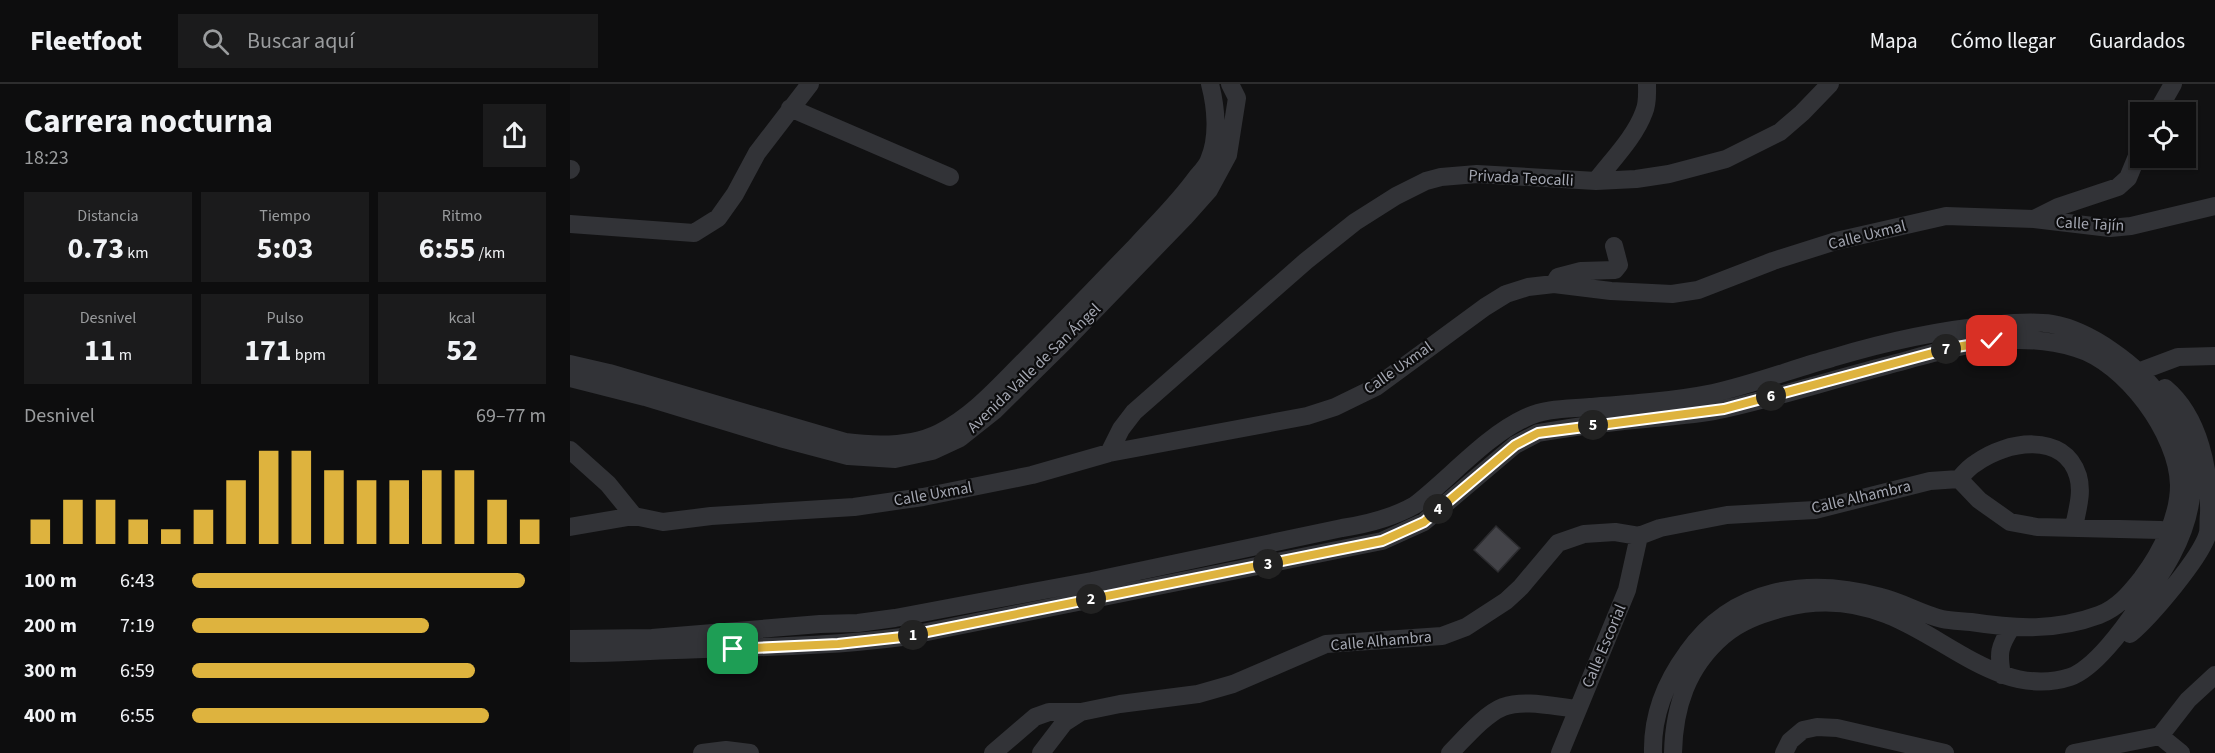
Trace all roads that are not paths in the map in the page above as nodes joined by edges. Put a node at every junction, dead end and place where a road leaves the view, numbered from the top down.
1 (810, 84) edge
2 (1210, 84) edge
3 (1647, 84) edge
4 (1830, 84) edge
5 (2173, 84) edge
6 (1236, 89) edge
7 (2163, 102) edge
8 (790, 108) junction
9 (1223, 137) junction
10 (2132, 168) edge
11 (950, 177) dead end
12 (1596, 181) junction
13 (2215, 206) edge
14 (2034, 219) junction
15 (570, 225) edge
16 (1614, 246) dead end
17 (1554, 284) junction
18 (1878, 345) junction
19 (1858, 350) junction
20 (2215, 356) edge
21 (570, 364) edge
22 (1882, 367) junction
23 (1861, 372) junction
24 (2139, 373) junction
25 (570, 378) edge
26 (590, 382) junction
27 (570, 387) edge
28 (648, 391) junction
29 (570, 450) edge
30 (1109, 453) junction
31 (1959, 479) junction
32 (634, 516) junction
33 (570, 527) edge
34 (2074, 527) junction
35 (2206, 532) edge
36 (1639, 536) junction
37 (2069, 623) junction
38 (2012, 628) junction
39 (570, 639) edge
40 (570, 653) edge
41 (2089, 667) junction
42 (2002, 675) junction
43 (2215, 675) edge
44 (1578, 709) junction
45 (1081, 712) junction
46 (2160, 736) junction
47 (702, 753) edge
48 (750, 753) edge
49 (993, 753) edge
50 (1041, 753) edge
51 (1450, 753) edge
52 (1560, 753) edge
53 (1653, 753) edge
54 (1673, 753) edge
55 (1784, 753) edge
56 (1945, 753) edge
57 (2074, 753) edge
58 (2181, 753) edge

1 - 8 street
2 - 9 street, Avenida Valle de San Ángel
3 - 12 street
4 - 12 street, Privada Teocalli
5 - 7 street
6 - 9 street, Avenida Valle de San Ángel
8 - 11 street
8 - 15 street
9 - 28 street, Avenida Valle de San Ángel
10 - 14 street, Calle Uxmal
12 - 30 street, Privada Teocalli
13 - 14 street, Calle Tajín
14 - 17 street, Calle Uxmal
16 - 17 street
17 - 30 street, Calle Uxmal
18 - 19 street
18 - 22 street
18 - 24 street
19 - 23 street
19 - 39 street
20 - 24 street
21 - 28 street, Avenida Valle de San Ángel
22 - 23 street
22 - 37 street
23 - 40 street
24 - 35 street
24 - 41 street
25 - 26 street, Avenida Valle de San Ángel
26 - 27 street
26 - 28 street, Avenida Valle de San Ángel
29 - 32 street
30 - 32 street, Calle Uxmal
31 - 34 street
31 - 34 street
31 - 36 street, Calle Alhambra
32 - 33 street
34 - 37 street
35 - 41 street
36 - 44 street, Calle Escorial
36 - 45 street, Calle Alhambra
37 - 38 street
38 - 42 street
38 - 53 street
41 - 42 street
42 - 54 street
43 - 46 street
44 - 51 street
44 - 52 street, Calle Escorial
45 - 49 street
45 - 50 street, Calle Alhambra
46 - 57 street
46 - 58 street
47 - 48 street
55 - 56 street

